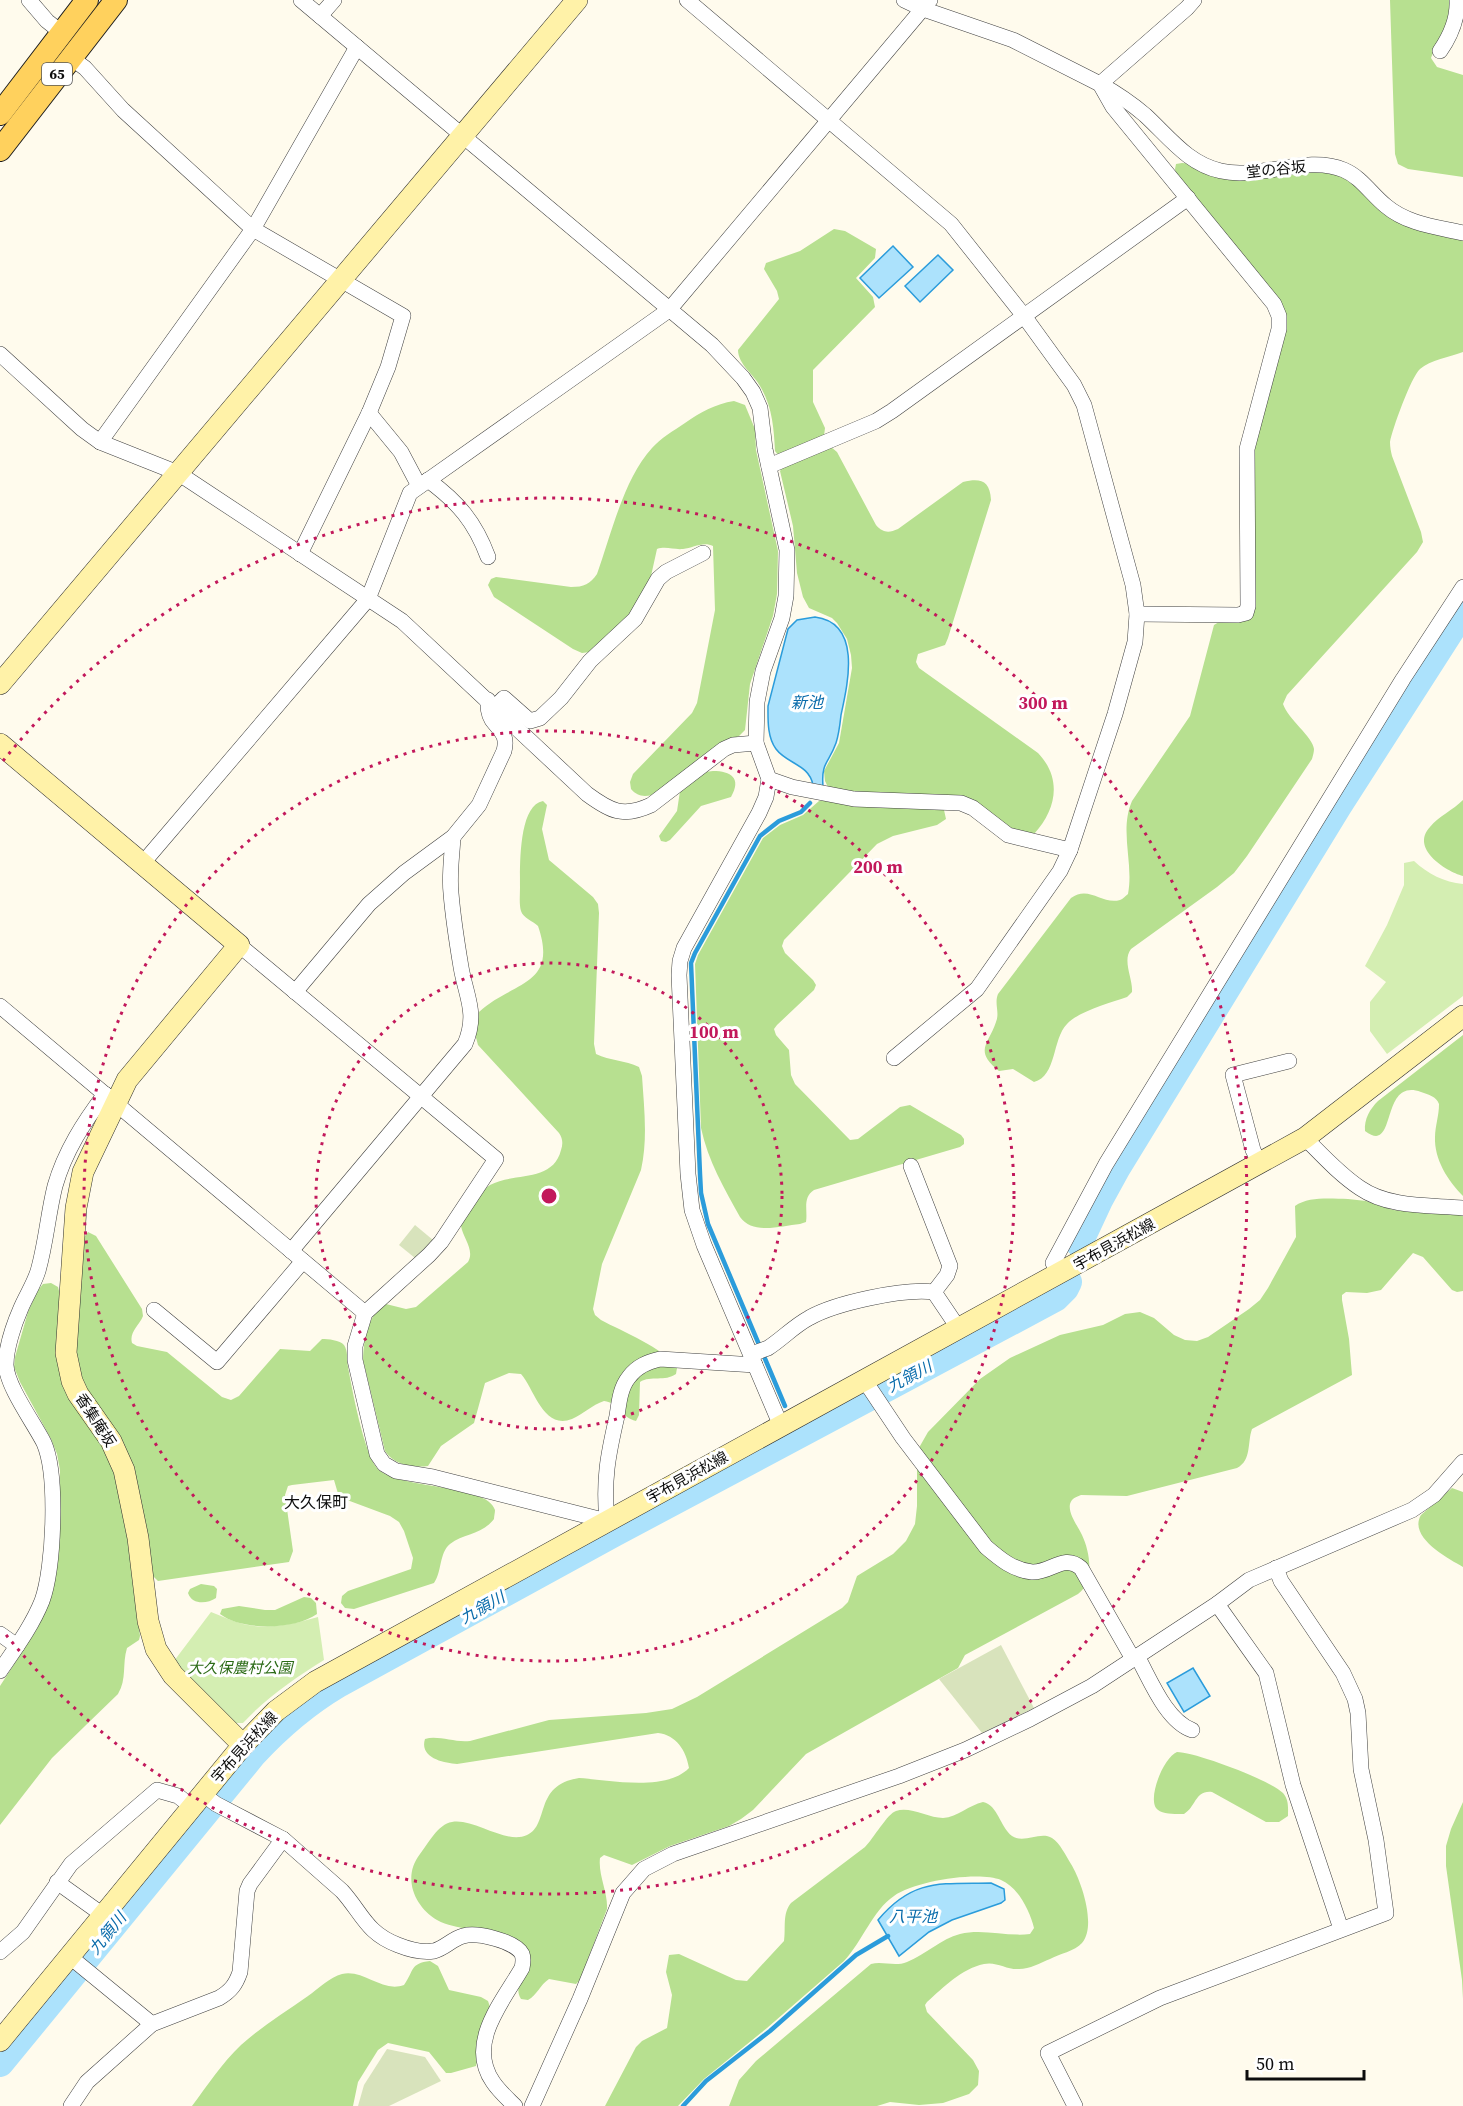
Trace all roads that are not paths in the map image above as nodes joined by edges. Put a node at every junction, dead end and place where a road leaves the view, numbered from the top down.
1 (29, 0) edge
2 (87, 0) edge
3 (116, 0) edge
4 (301, 0) edge
5 (334, 0) edge
6 (577, 0) edge
7 (687, 0) edge
8 (904, 0) edge
9 (1194, 0) edge
10 (1458, 0) edge
11 (927, 4) edge
12 (320, 16) junction
13 (62, 33) junction
14 (357, 47) junction
15 (1440, 51) dead end
16 (70, 57) junction
17 (1100, 84) junction
18 (0, 114) edge
19 (828, 120) junction
20 (462, 136) junction
21 (0, 150) edge
22 (1188, 198) junction
23 (253, 229) junction
24 (1463, 233) edge
25 (340, 280) junction
26 (669, 310) junction
27 (1024, 316) junction
28 (0, 354) edge
29 (369, 413) junction
30 (100, 442) junction
31 (769, 466) junction
32 (178, 473) junction
33 (424, 483) junction
34 (300, 554) junction
35 (702, 554) dead end
36 (488, 557) dead end
37 (1463, 587) edge
38 (369, 599) junction
39 (1137, 614) junction
40 (0, 684) edge
41 (492, 704) junction
42 (756, 743) junction
43 (0, 744) edge
44 (769, 779) junction
45 (453, 837) junction
46 (1070, 850) junction
47 (142, 864) junction
48 (239, 945) junction
49 (295, 992) junction
50 (0, 1006) edge
51 (1463, 1016) edge
52 (894, 1058) dead end
53 (1289, 1061) dead end
54 (421, 1097) junction
55 (110, 1098) junction
56 (1305, 1138) junction
57 (1260, 1164) junction
58 (911, 1166) dead end
59 (1463, 1208) edge
60 (291, 1251) junction
61 (303, 1261) junction
62 (1059, 1274) junction
63 (934, 1292) junction
64 (154, 1310) dead end
65 (365, 1313) junction
66 (958, 1329) junction
67 (758, 1355) junction
68 (2, 1368) edge
69 (869, 1390) junction
70 (781, 1426) junction
71 (1463, 1462) edge
72 (608, 1521) junction
73 (1276, 1568) junction
74 (1217, 1604) junction
75 (0, 1634) edge
76 (17, 1646) junction
77 (1135, 1658) junction
78 (0, 1671) edge
79 (1192, 1730) dead end
80 (243, 1745) junction
81 (205, 1801) junction
82 (283, 1839) junction
83 (57, 1882) junction
84 (104, 1915) junction
85 (1341, 1929) junction
86 (0, 1952) edge
87 (76, 1962) junction
88 (152, 2024) junction
89 (0, 2041) edge
90 (73, 2105) edge
91 (515, 2106) edge
92 (532, 2106) edge
93 (1075, 2106) edge

1 - 13 street
2 - 13 main road, 65
3 - 16 main road, 65
4 - 12 street
5 - 12 street
6 - 20 street
7 - 19 street
8 - 11 street, 堂の谷坂
9 - 17 street
10 - 15 street
11 - 17 street, 堂の谷坂
11 - 19 street
12 - 14 street
13 - 18 main road, 65
14 - 20 street
14 - 23 street
16 - 21 main road, 65
16 - 23 street
17 - 22 street
17 - 24 street, 堂の谷坂
19 - 26 street
19 - 27 street
20 - 25 street
20 - 26 street
22 - 27 street
22 - 39 street
23 - 25 street
23 - 30 street
25 - 29 street
25 - 32 street
26 - 31 street
26 - 33 street
27 - 31 street
27 - 39 street
28 - 30 street
29 - 33 street
29 - 34 street
30 - 32 street
31 - 42 street
32 - 34 street
32 - 40 street
33 - 36 street
33 - 38 street
34 - 38 street
35 - 41 street
37 - 62 street
38 - 41 street
38 - 47 street
39 - 46 street
41 - 42 street
41 - 45 street
42 - 44 street
43 - 47 street
44 - 46 street
44 - 67 street
45 - 49 street
45 - 54 street
46 - 52 street
47 - 48 street
48 - 49 street
48 - 55 street, 香集庵坂
49 - 54 street
50 - 55 street
51 - 56 street, 宇布見浜松線
53 - 57 street
54 - 60 street
54 - 65 street
55 - 60 street
55 - 68 street
55 - 80 street, 香集庵坂
56 - 57 street, 宇布見浜松線
56 - 59 street
57 - 62 street, 宇布見浜松線
58 - 63 street
60 - 61 street
61 - 64 street
61 - 65 street
62 - 66 street, 宇布見浜松線
63 - 66 street
63 - 67 street
65 - 72 street
66 - 69 street, 宇布見浜松線
67 - 70 street
67 - 72 street
68 - 76 street
69 - 70 street, 宇布見浜松線
69 - 77 street
70 - 72 street, 宇布見浜松線
71 - 73 street
72 - 80 street, 宇布見浜松線
73 - 74 street
73 - 85 street
74 - 77 street
74 - 85 street
75 - 76 street
76 - 78 street
77 - 79 street
77 - 92 street
80 - 81 street, 宇布見浜松線
81 - 82 street
81 - 83 street
81 - 84 street, 宇布見浜松線
82 - 88 street
82 - 91 street
83 - 84 street
83 - 86 street
84 - 87 street, 宇布見浜松線
85 - 93 street
87 - 88 street
87 - 89 street, 宇布見浜松線
88 - 90 street

